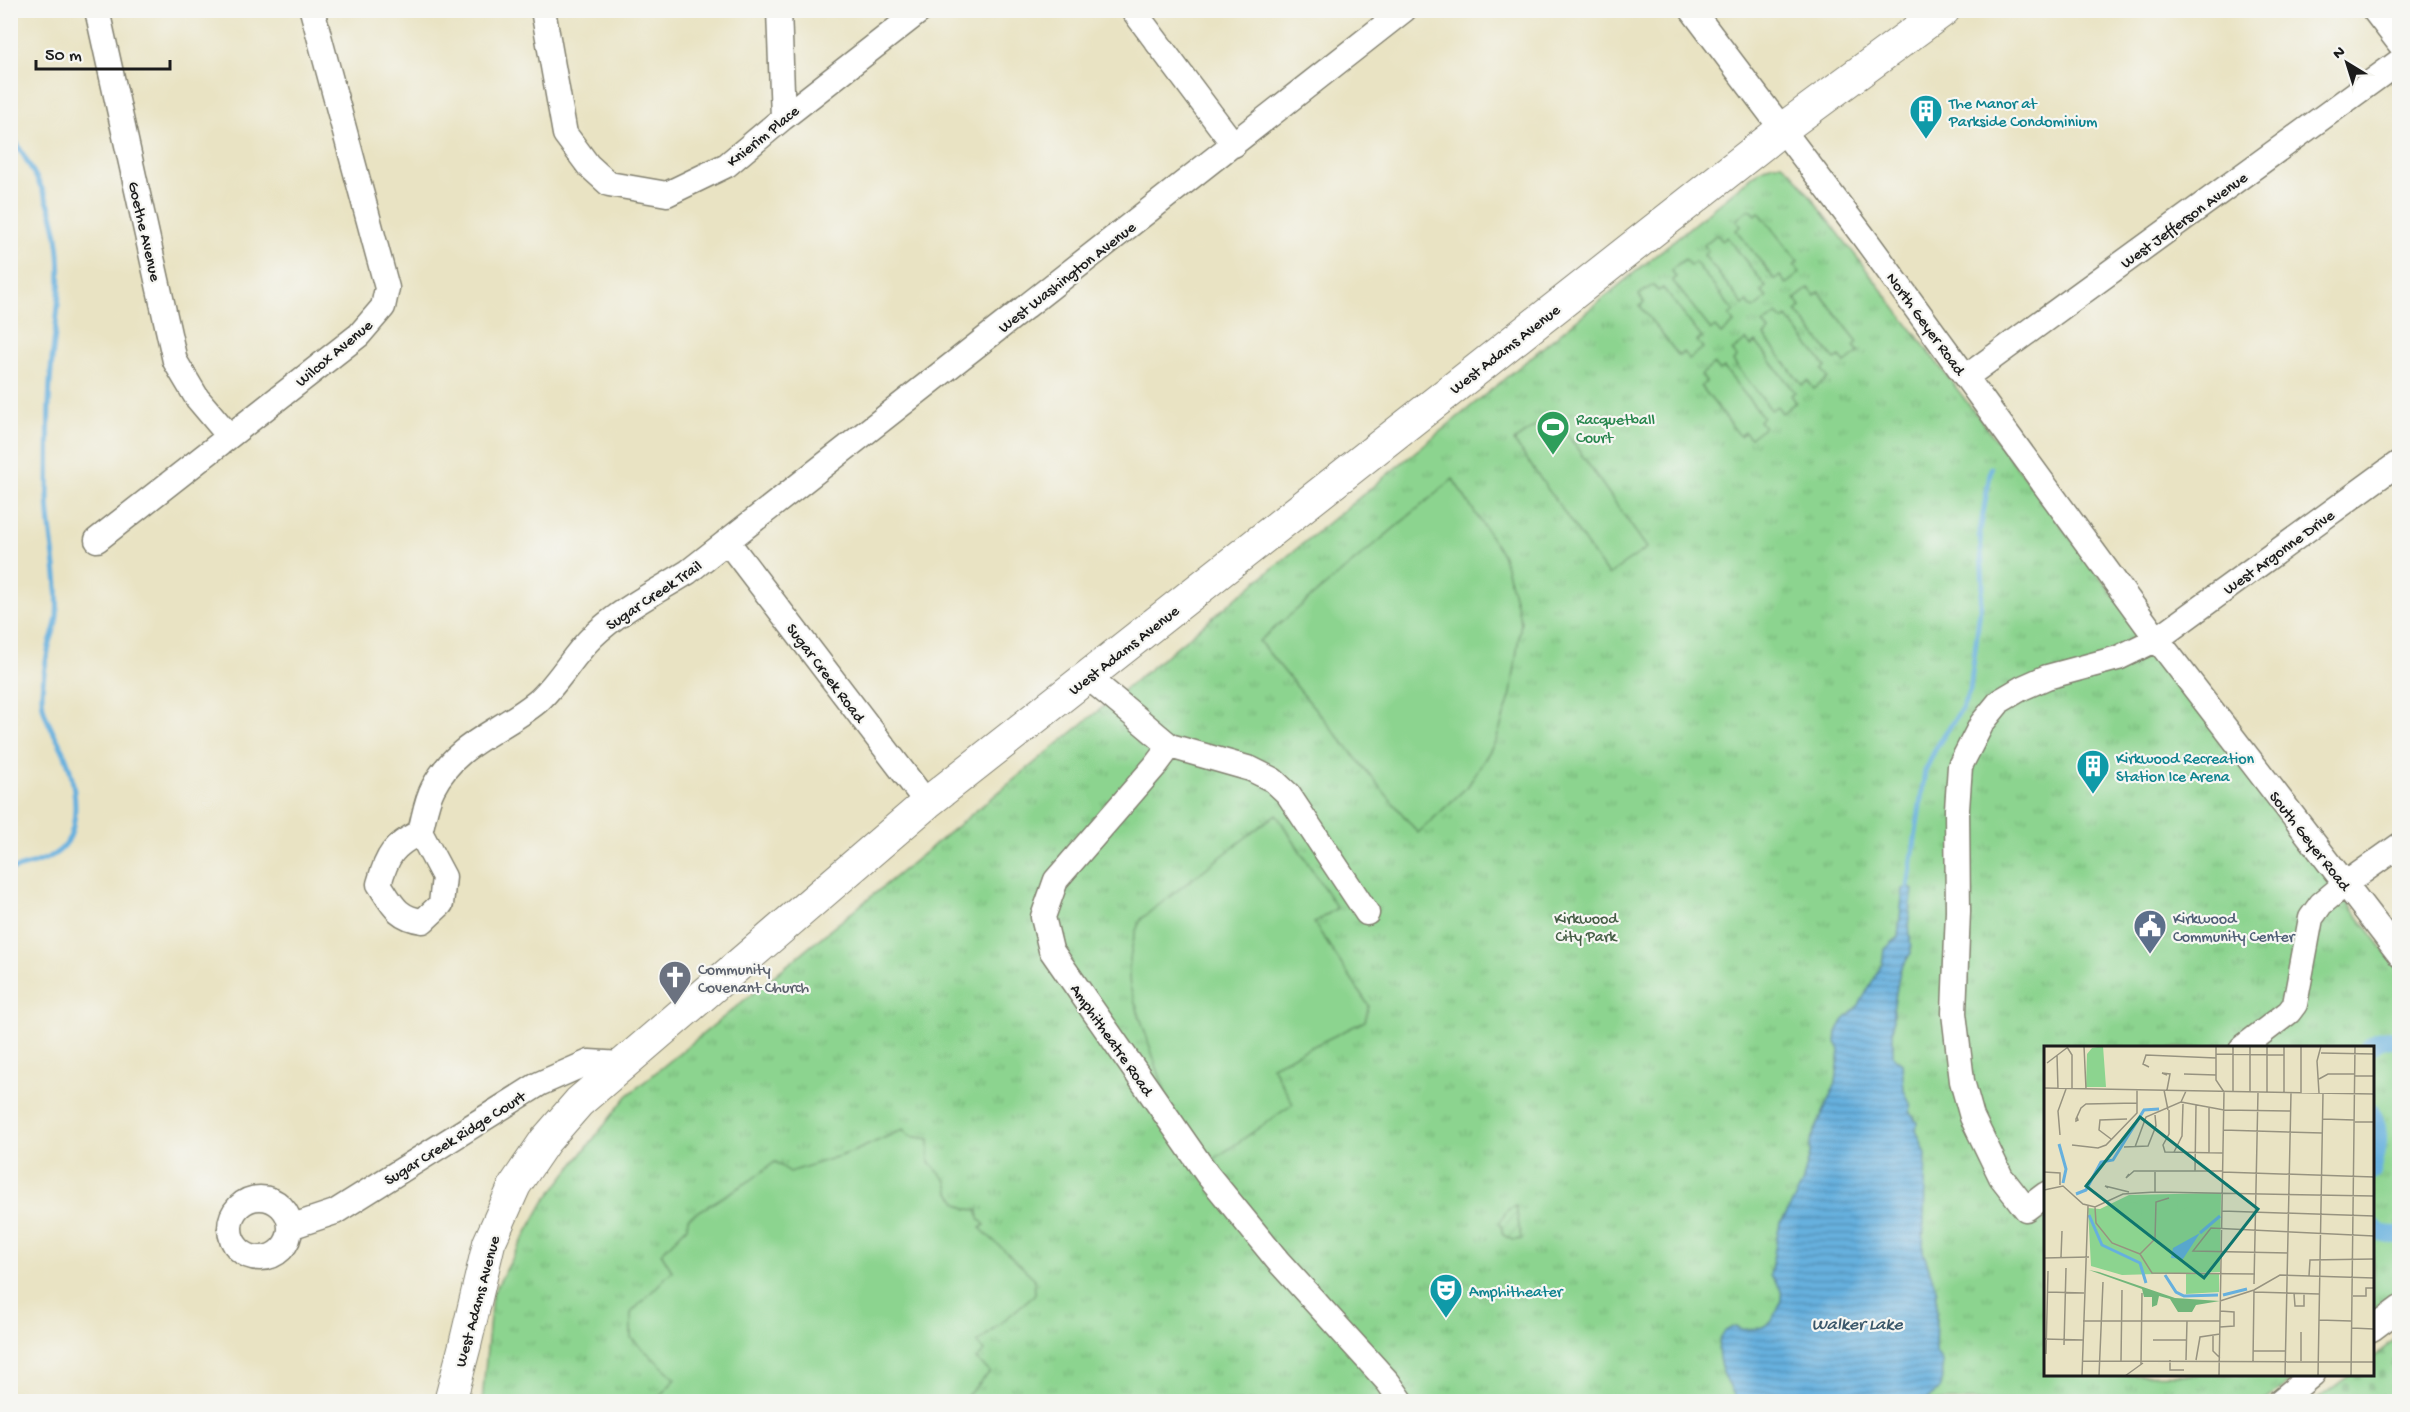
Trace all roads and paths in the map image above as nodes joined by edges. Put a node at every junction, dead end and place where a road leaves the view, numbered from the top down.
1 (97, 10) edge
2 (312, 10) edge
3 (543, 10) edge
4 (779, 10) edge
5 (921, 10) edge
6 (1133, 10) edge
7 (1404, 10) edge
8 (1692, 10) edge
9 (1944, 10) edge
10 (2374, 10) edge
11 (2400, 44) edge
12 (2400, 61) edge
13 (783, 118) junction
14 (1781, 130) junction
15 (1234, 145) junction
16 (1966, 378) junction
17 (229, 436) junction
18 (2400, 462) edge
19 (97, 540) dead end
20 (727, 541) junction
21 (2157, 639) junction
22 (1088, 677) junction
23 (1170, 746) junction
24 (927, 803) junction
25 (420, 832) dead end
26 (2400, 845) edge
27 (2345, 884) junction
28 (1367, 913) dead end
29 (2400, 955) edge
30 (2243, 1046) edge
31 (622, 1064) junction
32 (2044, 1196) edge
33 (290, 1227) dead end
34 (2400, 1308) edge
35 (2374, 1328) edge
36 (2310, 1376) edge
37 (450, 1401) edge
38 (1402, 1401) edge
39 (2278, 1401) edge

1 - 17 street, Goethe Avenue
2 - 17 street, Wilcox Avenue
3 - 13 street, Knierim Place
4 - 13 street
5 - 13 street, Knierim Place
6 - 15 street
7 - 15 street, West Washington Avenue
8 - 14 street, North Geyer Road
9 - 14 main road, West Adams Avenue
10 - 11 street
12 - 16 street, West Jefferson Avenue
14 - 16 street, North Geyer Road
14 - 22 main road, West Adams Avenue
15 - 20 street, West Washington Avenue
16 - 21 street, North Geyer Road
17 - 19 street, Wilcox Avenue
18 - 21 street, West Argonne Drive
20 - 24 street, Sugar Creek Road
20 - 25 street, Sugar Creek Trail
21 - 27 street, South Geyer Road
21 - 32 street, West Argonne Drive
22 - 23 street
22 - 24 main road, West Adams Avenue
23 - 28 street
23 - 38 street, Amphitheatre Road
24 - 31 main road, West Adams Avenue
26 - 27 street
27 - 29 street, South Geyer Road
27 - 30 street
31 - 33 street, Sugar Creek Ridge Court
31 - 37 main road, West Adams Avenue
34 - 35 street
36 - 39 street

